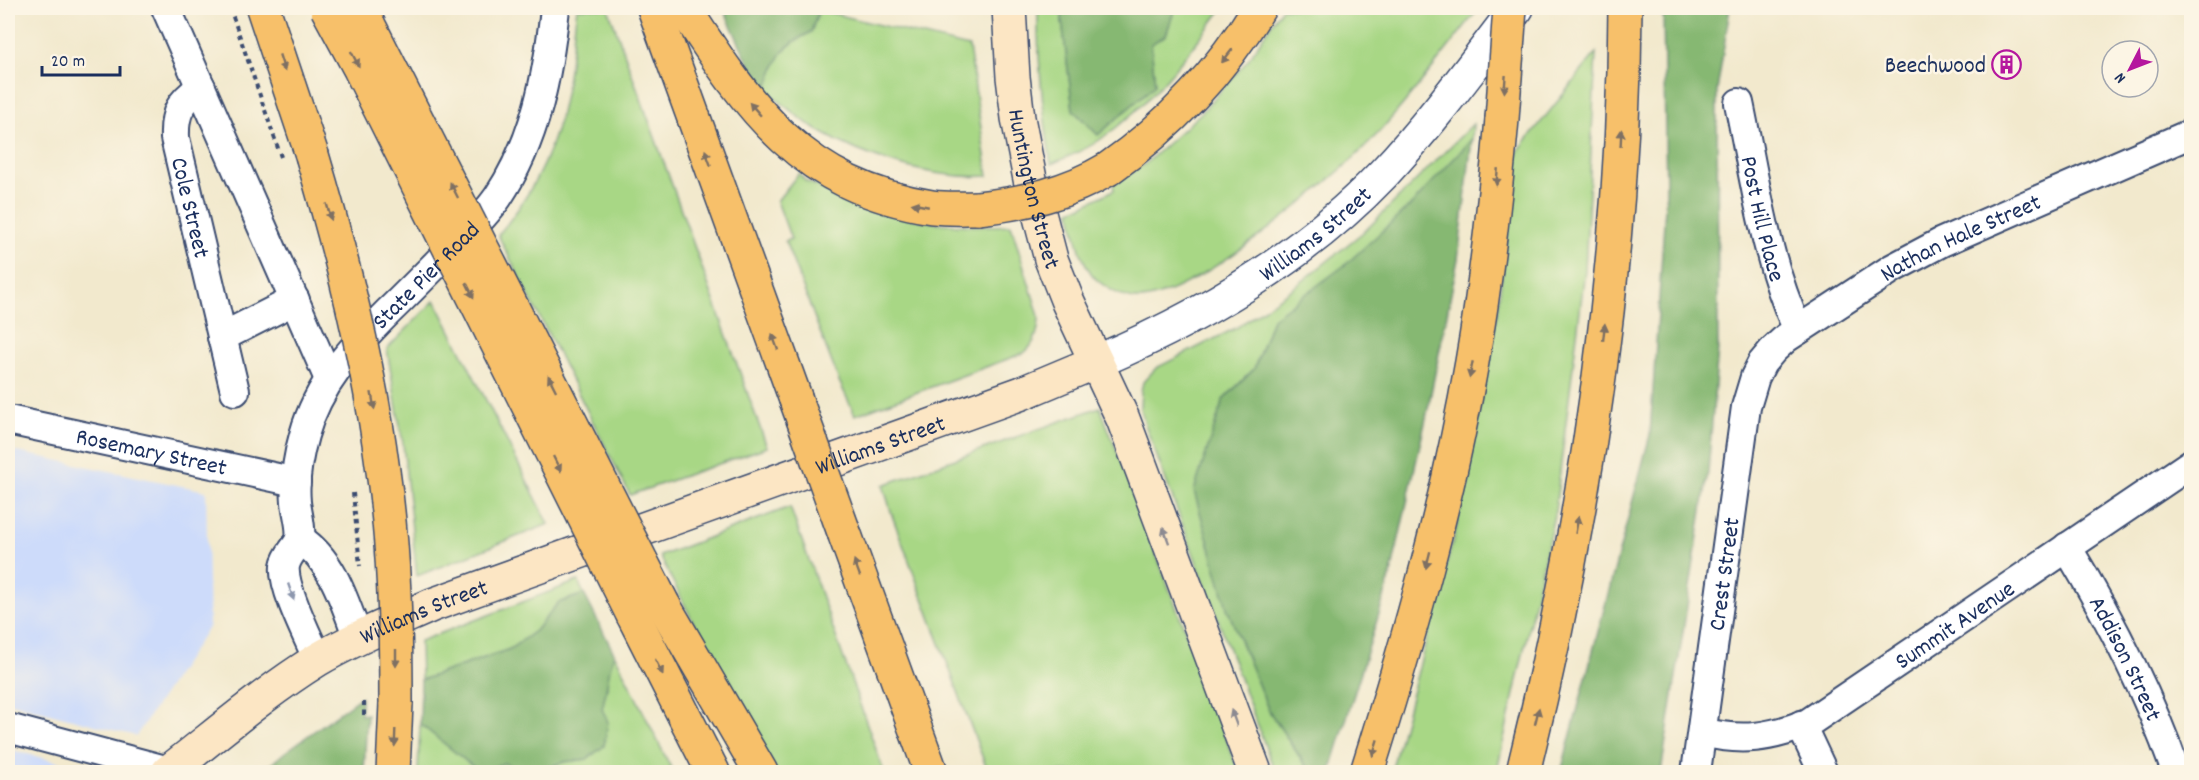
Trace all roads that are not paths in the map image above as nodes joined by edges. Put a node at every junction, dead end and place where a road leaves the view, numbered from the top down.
1 (166, 8) edge
2 (263, 8) edge
3 (327, 8) edge
4 (360, 8) edge
5 (555, 8) edge
6 (654, 8) edge
7 (684, 8) edge
8 (1009, 8) edge
9 (1259, 8) edge
10 (1510, 8) edge
11 (1517, 8) edge
12 (1625, 8) edge
13 (201, 87) junction
14 (1739, 103) dead end
15 (2192, 133) edge
16 (295, 300) junction
17 (1798, 330) junction
18 (222, 337) junction
19 (1096, 362) junction
20 (1755, 377) joint
21 (329, 379) junction
22 (235, 391) dead end
23 (8, 420) edge
24 (2192, 463) edge
25 (296, 482) junction
26 (300, 539) junction
27 (2067, 548) junction
28 (869, 601) junction
29 (358, 638) junction
30 (318, 660) junction
31 (685, 719) junction
32 (1801, 725) junction
33 (8, 728) edge
34 (1702, 732) junction
35 (168, 772) edge
36 (393, 772) edge
37 (695, 772) edge
38 (713, 772) edge
39 (761, 772) edge
40 (931, 772) edge
41 (944, 772) edge
42 (1255, 772) edge
43 (1367, 772) edge
44 (1523, 772) edge
45 (1696, 772) edge
46 (1823, 772) edge
47 (2176, 772) edge

1 - 13 street, Cole Street
2 -> 36 main road, bridge
3 -> 31 main road, bridge
39 -> 4 main road, bridge
5 - 21 street, State Pier Road
28 -> 6 main road, bridge
9 -> 7 main road, bridge
8 - 19 main road, Huntington Street
10 -> 43 main road, bridge
11 - 19 street, Williams Street
44 -> 12 main road
13 - 16 street, Cole Street
13 - 18 street, Cole Street
14 - 17 street, Post Hill Place
15 - 17 street, Nathan Hale Street
16 - 18 street
16 - 21 street, Cole Street
17 - 20 street, Nathan Hale Street
18 - 22 street, Cole Street
19 - 29 main road, Williams Street
42 -> 19 main road, Huntington Street
20 - 34 street, Crest Street
21 - 25 street, State Pier Road
23 - 25 street, Rosemary Street
24 - 27 street, Summit Avenue
25 - 26 street, State Pier Road
26 - 29 street
26 -> 30 street
27 - 32 street, Summit Avenue
27 - 47 street, Addison Street
28 - 40 main road
28 - 41 main road
29 - 30 main road, Williams Street
30 - 35 main road, Williams Street
31 - 37 main road
31 - 38 main road
32 - 34 street, Summit Avenue
32 - 46 street
33 - 35 street
34 - 45 street, Crest Street

